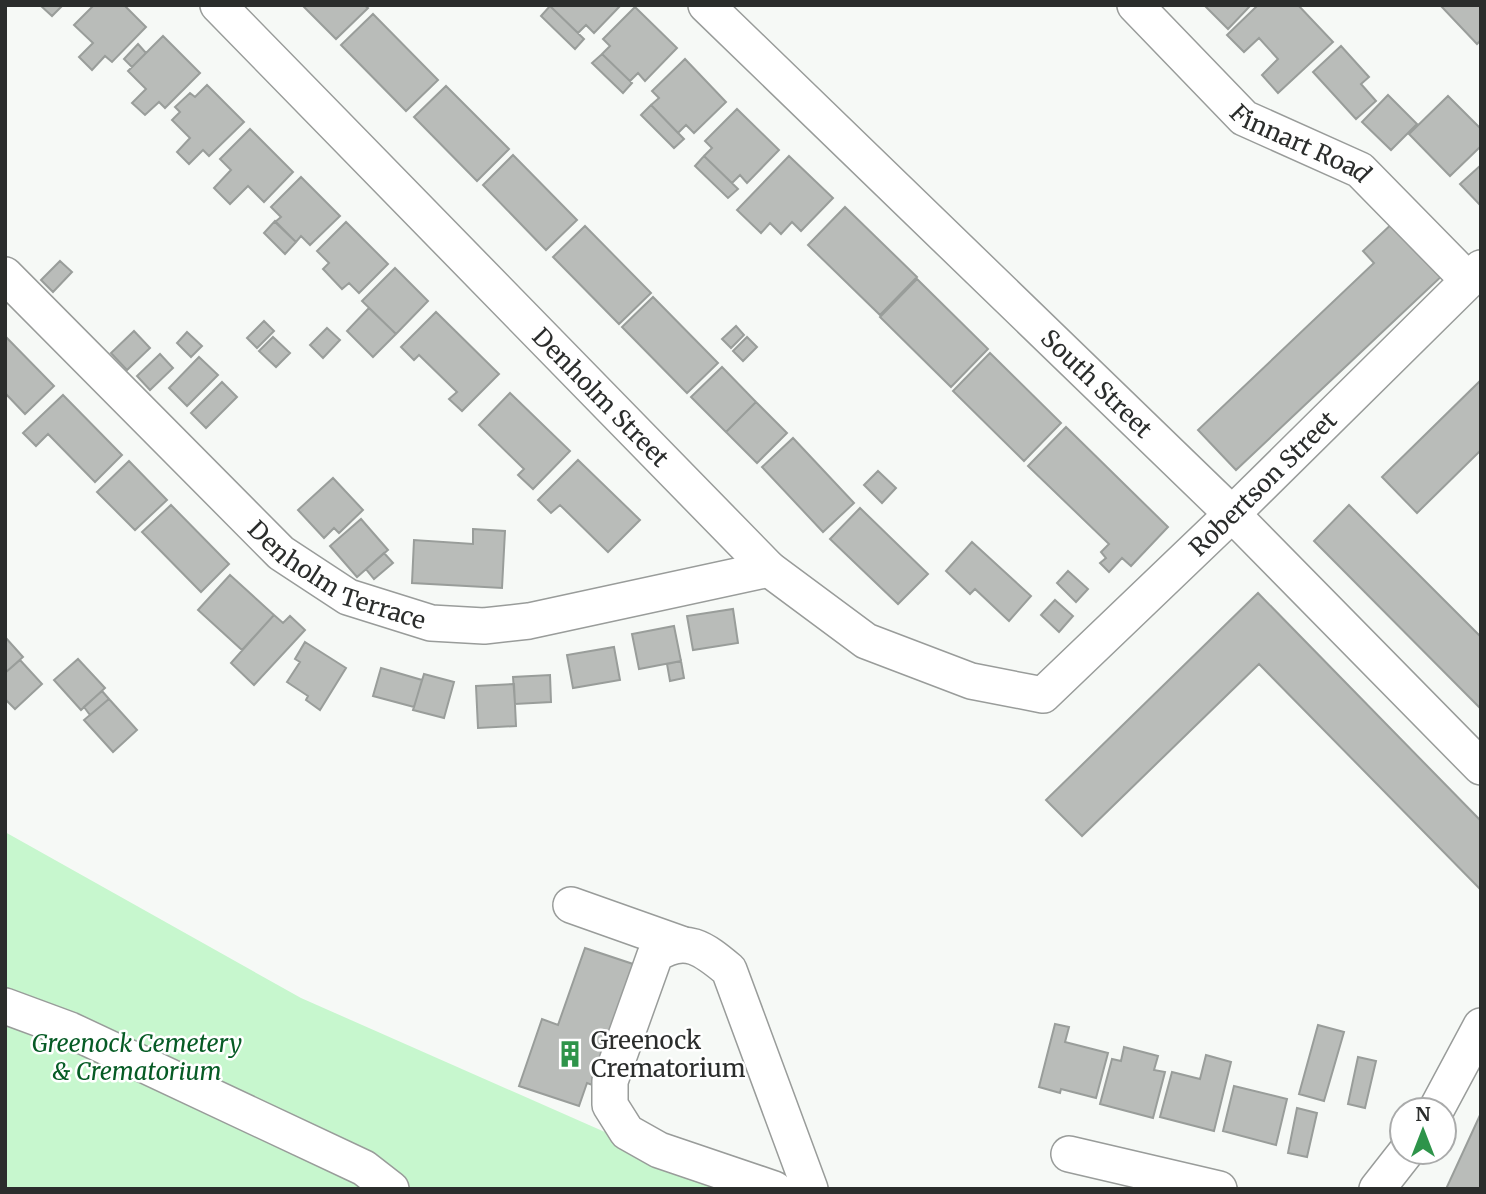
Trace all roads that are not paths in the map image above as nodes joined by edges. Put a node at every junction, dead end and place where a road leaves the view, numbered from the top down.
1 (218, 5) edge
2 (706, 5) edge
3 (1135, 5) edge
4 (1474, 274) edge
5 (5, 275) edge
6 (1232, 513) junction
7 (769, 569) junction
8 (1043, 695) joint
9 (1481, 767) edge
10 (571, 905) dead end
11 (681, 944) junction
12 (5, 1006) edge
13 (1481, 1026) edge
14 (1444, 1096) edge
15 (1069, 1154) dead end
16 (1395, 1166) edge
17 (391, 1189) edge
18 (775, 1189) edge
19 (810, 1189) edge
20 (1219, 1189) edge
21 (1377, 1189) edge

1 - 7 street, Denholm Street
2 - 6 street, South Street
3 - 4 street, Finnart Road
4 - 6 street, Robertson Street
5 - 7 street, Denholm Terrace
6 - 8 street, Robertson Street
6 - 9 street, South Street
7 - 8 street, Denholm Street
10 - 11 street
11 - 18 street
11 - 19 street
12 - 17 street
13 - 14 street
15 - 20 street
16 - 21 street

